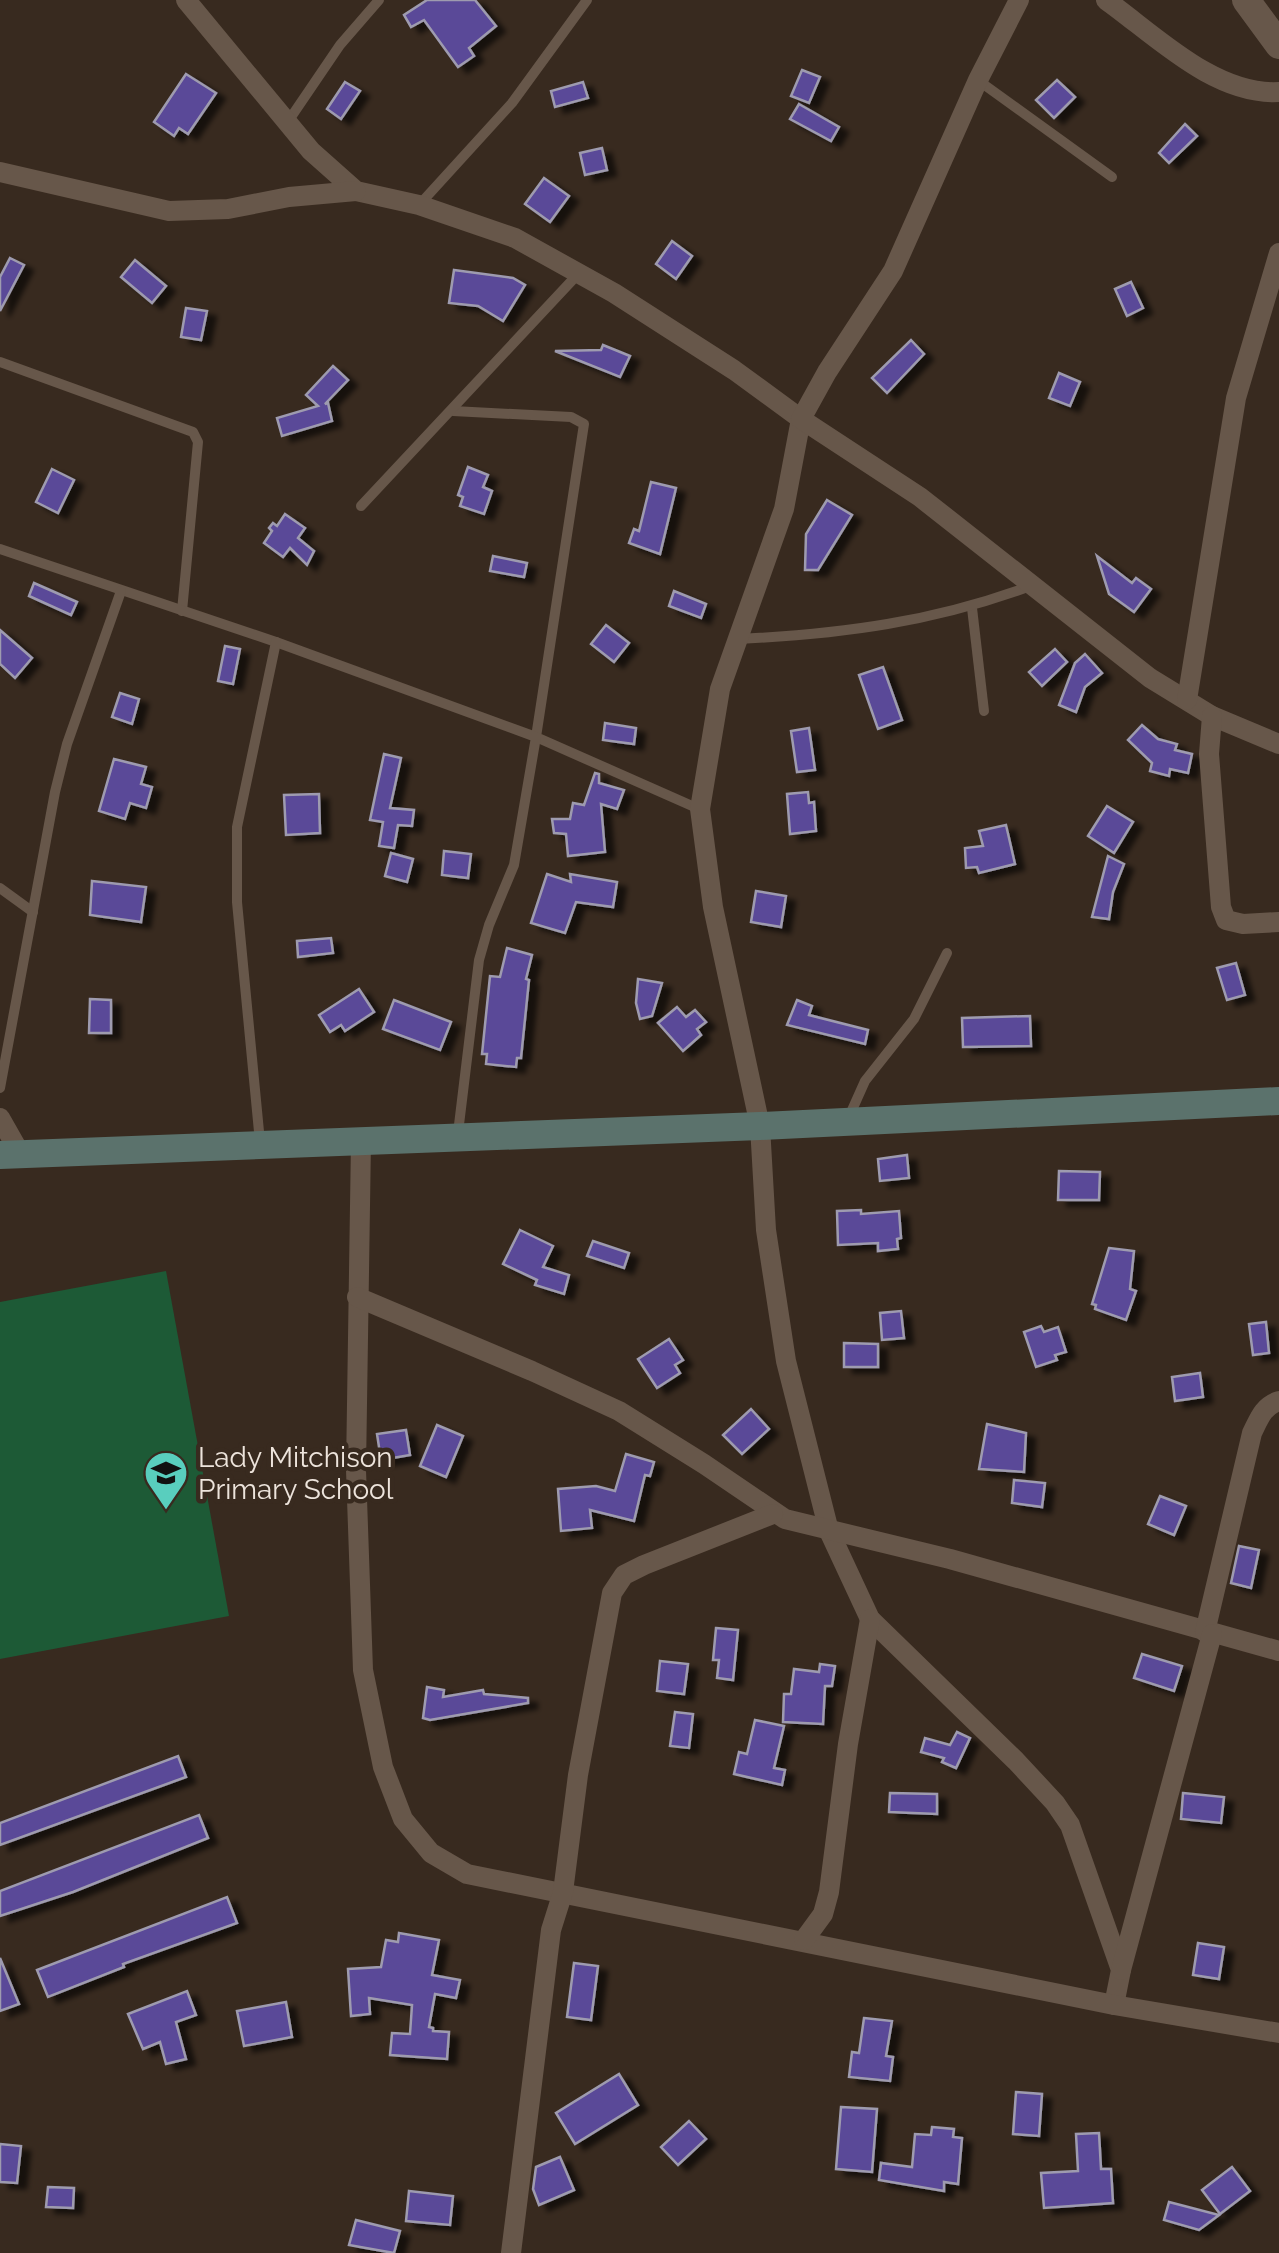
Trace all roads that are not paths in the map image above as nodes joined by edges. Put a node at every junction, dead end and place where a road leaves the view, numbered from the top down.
1 (186, 0) edge
2 (378, 0) edge
3 (587, 0) edge
4 (1019, 0) edge
5 (1106, 0) edge
6 (1246, 0) edge
7 (1277, 40) edge
8 (978, 80) junction
9 (1279, 92) edge
10 (286, 124) junction
11 (0, 172) edge
12 (1112, 177) dead end
13 (356, 191) junction
14 (419, 205) junction
15 (1279, 253) edge
16 (580, 272) junction
17 (0, 362) edge
18 (453, 411) junction
19 (801, 420) junction
20 (361, 506) dead end
21 (0, 549) edge
22 (1033, 585) junction
23 (121, 591) junction
24 (972, 608) junction
25 (182, 610) junction
26 (737, 640) junction
27 (276, 642) junction
28 (1187, 700) junction
29 (984, 711) dead end
30 (1212, 716) junction
31 (536, 737) junction
32 (1279, 744) edge
33 (700, 809) junction
34 (0, 888) edge
35 (33, 912) junction
36 (1279, 922) edge
37 (947, 953) dead end
38 (0, 1088) edge
39 (1279, 1101) edge
40 (0, 1118) edge
41 (848, 1120) junction
42 (760, 1126) junction
43 (458, 1136) junction
44 (361, 1140) junction
45 (260, 1146) junction
46 (10, 1155) edge
47 (357, 1297) junction
48 (1279, 1402) edge
49 (773, 1514) junction
50 (829, 1531) junction
51 (870, 1619) junction
52 (1208, 1633) junction
53 (1279, 1652) edge
54 (564, 1892) junction
55 (804, 1940) junction
56 (1120, 1970) junction
57 (1114, 2005) junction
58 (1279, 2033) edge
59 (511, 2253) edge

1 - 10 street
2 - 10 lane
3 - 14 lane
4 - 8 street
5 - 9 street
6 - 7 street
8 - 12 lane
8 - 19 street
10 - 13 street
11 - 13 street
13 - 14 street
14 - 16 street
15 - 28 street
16 - 18 lane
16 - 19 street
17 - 25 lane
18 - 20 lane
18 - 31 lane
19 - 22 street
19 - 26 street
21 - 23 lane
22 - 24 lane
22 - 28 street
23 - 25 lane
23 - 35 lane
24 - 26 lane
24 - 29 lane
25 - 27 lane
26 - 33 street
27 - 31 lane
27 - 45 lane
28 - 30 street
30 - 32 street
30 - 36 street
31 - 33 lane
31 - 43 lane
33 - 42 street
34 - 35 lane
35 - 38 lane
37 - 41 lane
39 - 41 main road
40 - 46 street
41 - 42 main road
42 - 43 main road
42 - 50 street
43 - 44 main road
44 - 45 main road
44 - 47 street
45 - 46 main road
47 - 49 street
47 - 54 street
48 - 52 street
49 - 50 street
49 - 54 street
50 - 51 street
50 - 52 street
51 - 55 street
51 - 56 street
52 - 53 street
52 - 56 street
54 - 55 street
54 - 59 street
55 - 57 street
56 - 57 street
57 - 58 street

